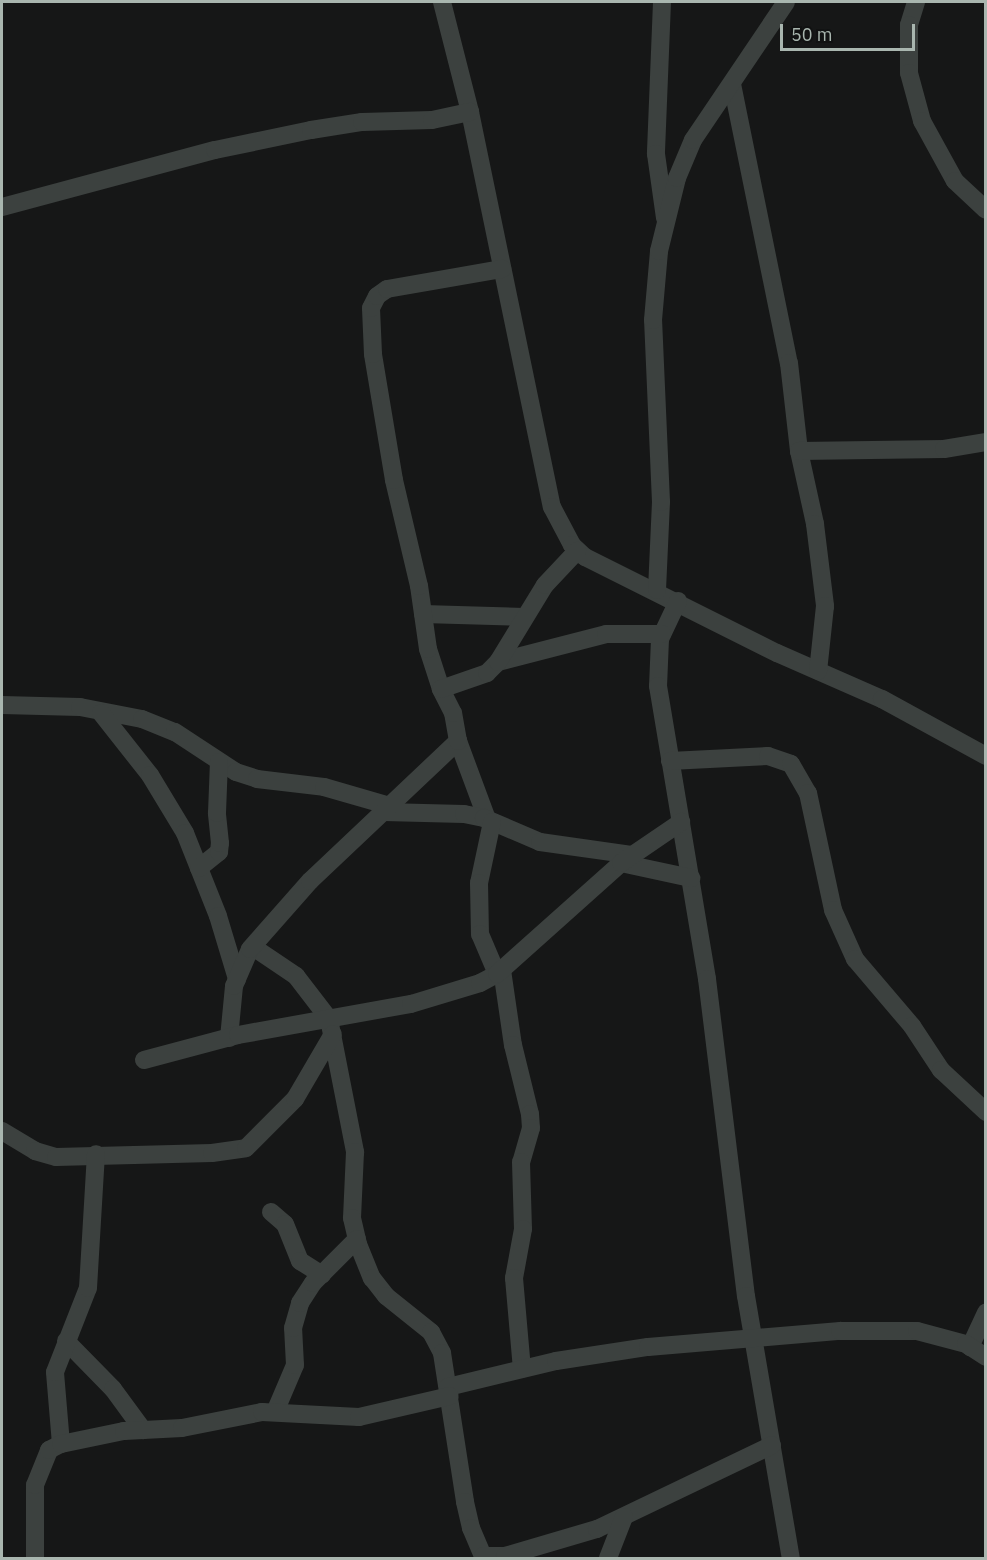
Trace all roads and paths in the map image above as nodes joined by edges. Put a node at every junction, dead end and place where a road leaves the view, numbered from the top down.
1 (442, 2) edge
2 (662, 2) edge
3 (786, 2) edge
4 (916, 2) edge
5 (732, 84) junction
6 (470, 112) junction
7 (2, 207) edge
8 (986, 210) edge
9 (666, 222) junction
10 (502, 269) junction
11 (986, 442) edge
12 (799, 452) junction
13 (577, 551) junction
14 (657, 590) junction
15 (678, 601) junction
16 (423, 614) junction
17 (524, 617) junction
18 (662, 634) junction
19 (498, 662) junction
20 (818, 671) junction
21 (441, 689) junction
22 (2, 705) edge
23 (101, 713) junction
24 (458, 741) junction
25 (985, 753) edge
26 (670, 761) junction
27 (219, 762) junction
28 (387, 809) junction
29 (489, 820) junction
30 (681, 822) junction
31 (627, 859) junction
32 (199, 868) junction
33 (691, 878) junction
34 (253, 946) junction
35 (500, 972) junction
36 (237, 979) junction
37 (331, 1027) junction
38 (229, 1038) junction
39 (144, 1060) dead end
40 (986, 1112) edge
41 (2, 1131) edge
42 (96, 1154) junction
43 (271, 1212) dead end
44 (357, 1239) junction
45 (322, 1275) junction
46 (986, 1313) edge
47 (753, 1337) junction
48 (66, 1341) junction
49 (970, 1347) junction
50 (986, 1357) edge
51 (522, 1369) junction
52 (449, 1392) junction
53 (275, 1412) junction
54 (143, 1430) junction
55 (61, 1444) junction
56 (772, 1444) junction
57 (624, 1516) junction
58 (785, 1538) junction
59 (480, 1556) edge
60 (35, 1558) edge
61 (608, 1558) edge
62 (783, 1558) edge
63 (791, 1558) edge

1 - 6 street
2 - 9 street
3 - 5 street
4 - 8 street
5 - 9 street
5 - 12 street
6 - 7 street
6 - 10 street
9 - 14 street
10 - 13 street
10 - 16 street
11 - 12 street
12 - 20 street
13 - 14 street
13 - 17 street
14 - 15 street
15 - 18 street
15 - 20 street
16 - 17 street
16 - 21 street
17 - 19 street
18 - 19 street
18 - 26 street
19 - 21 street
20 - 25 street
21 - 24 street
22 - 23 street
23 - 27 street
23 - 32 street
24 - 28 street
24 - 29 street
26 - 30 street
26 - 40 street
27 - 28 street
27 - 32 street
28 - 29 street
28 - 34 street
29 - 31 street
29 - 35 street
30 - 31 street
30 - 33 street
31 - 33 street
31 - 35 street
32 - 36 street
33 - 47 street
34 - 36 street
34 - 37 street
35 - 37 street
35 - 51 street
36 - 38 street
37 - 38 street
37 - 42 street
37 - 44 street
38 - 39 street
41 - 42 street
42 - 48 street
43 - 45 street
44 - 45 street
44 - 52 street
45 - 53 street
46 - 49 street
47 - 49 street
47 - 51 street
47 - 56 street
48 - 54 street
48 - 55 street
49 - 50 street
51 - 52 street
52 - 53 street
52 - 59 street
53 - 54 street
54 - 55 street
55 - 60 street
56 - 57 street
56 - 58 street
57 - 59 street
57 - 61 street
58 - 62 street
58 - 63 street

